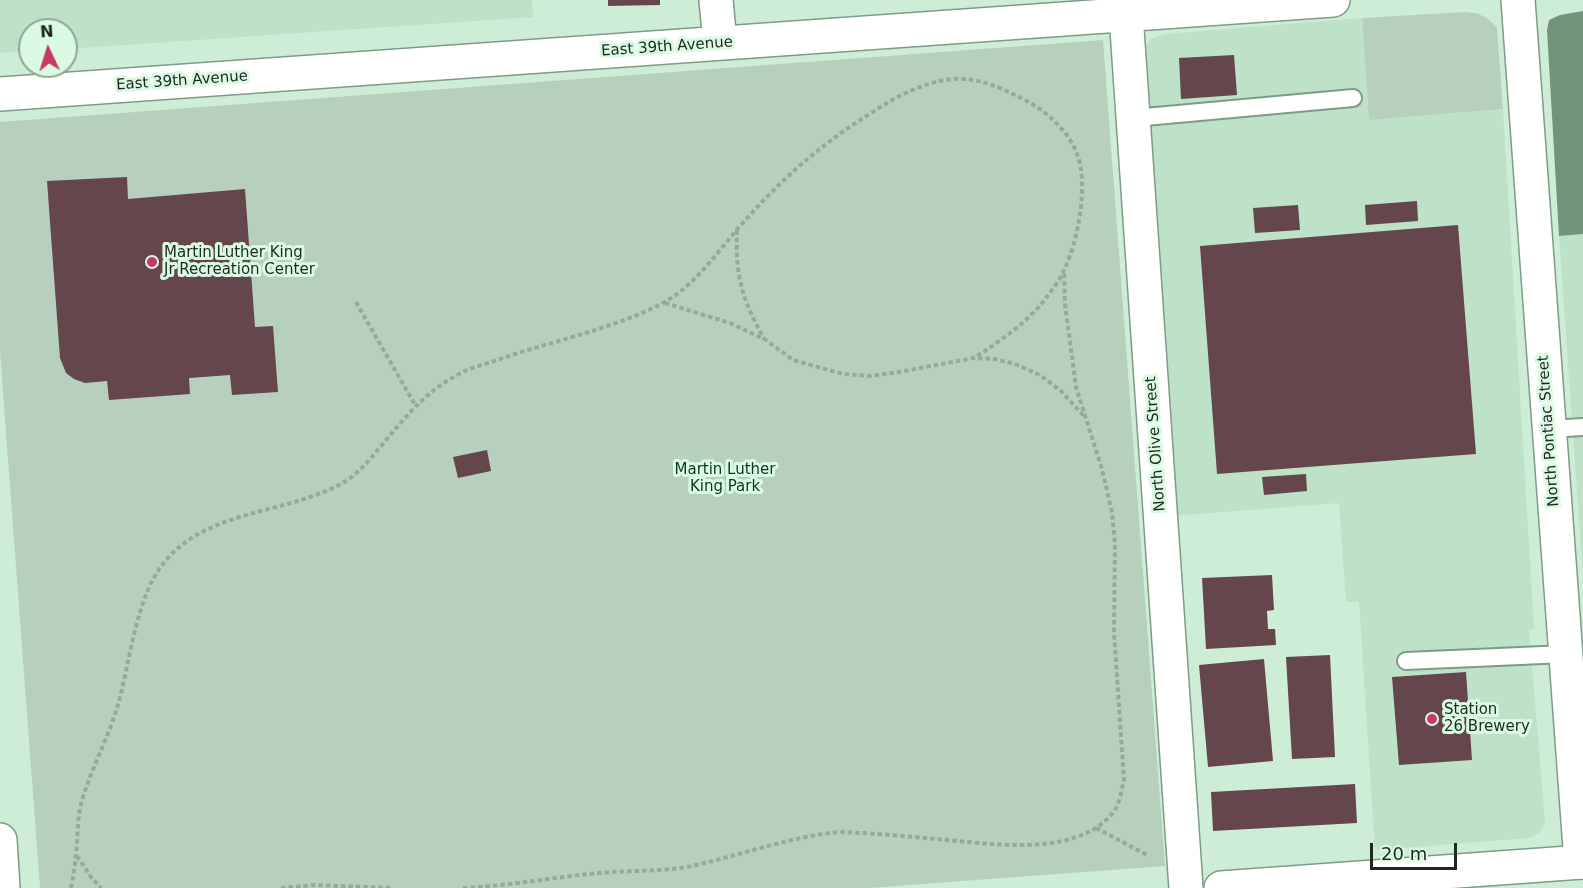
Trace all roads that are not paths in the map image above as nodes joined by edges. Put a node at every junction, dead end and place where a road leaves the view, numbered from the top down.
1 (716, 0) edge
2 (1333, 0) edge
3 (1518, 0) edge
4 (1125, 7) edge
5 (720, 43) junction
6 (0, 94) edge
7 (1353, 98) dead end
8 (1134, 118) junction
9 (1583, 427) edge
10 (1549, 429) junction
11 (1566, 654) junction
12 (1406, 661) dead end
13 (0, 840) edge
14 (1582, 862) edge
15 (1488, 878) edge
16 (1271, 886) edge
17 (3, 888) edge
18 (1186, 888) edge
19 (1221, 888) edge

1 - 5 street
2 - 4 street, East 39th Avenue
3 - 10 street, North Pontiac Street
4 - 5 street, East 39th Avenue
4 - 8 street, North Olive Street
5 - 6 street, East 39th Avenue
7 - 8 lane
8 - 18 street, North Olive Street
9 - 10 lane
10 - 11 street, North Pontiac Street
11 - 12 lane
11 - 14 street, North Pontiac Street
13 - 17 street
14 - 15 street
15 - 16 street
16 - 19 street

